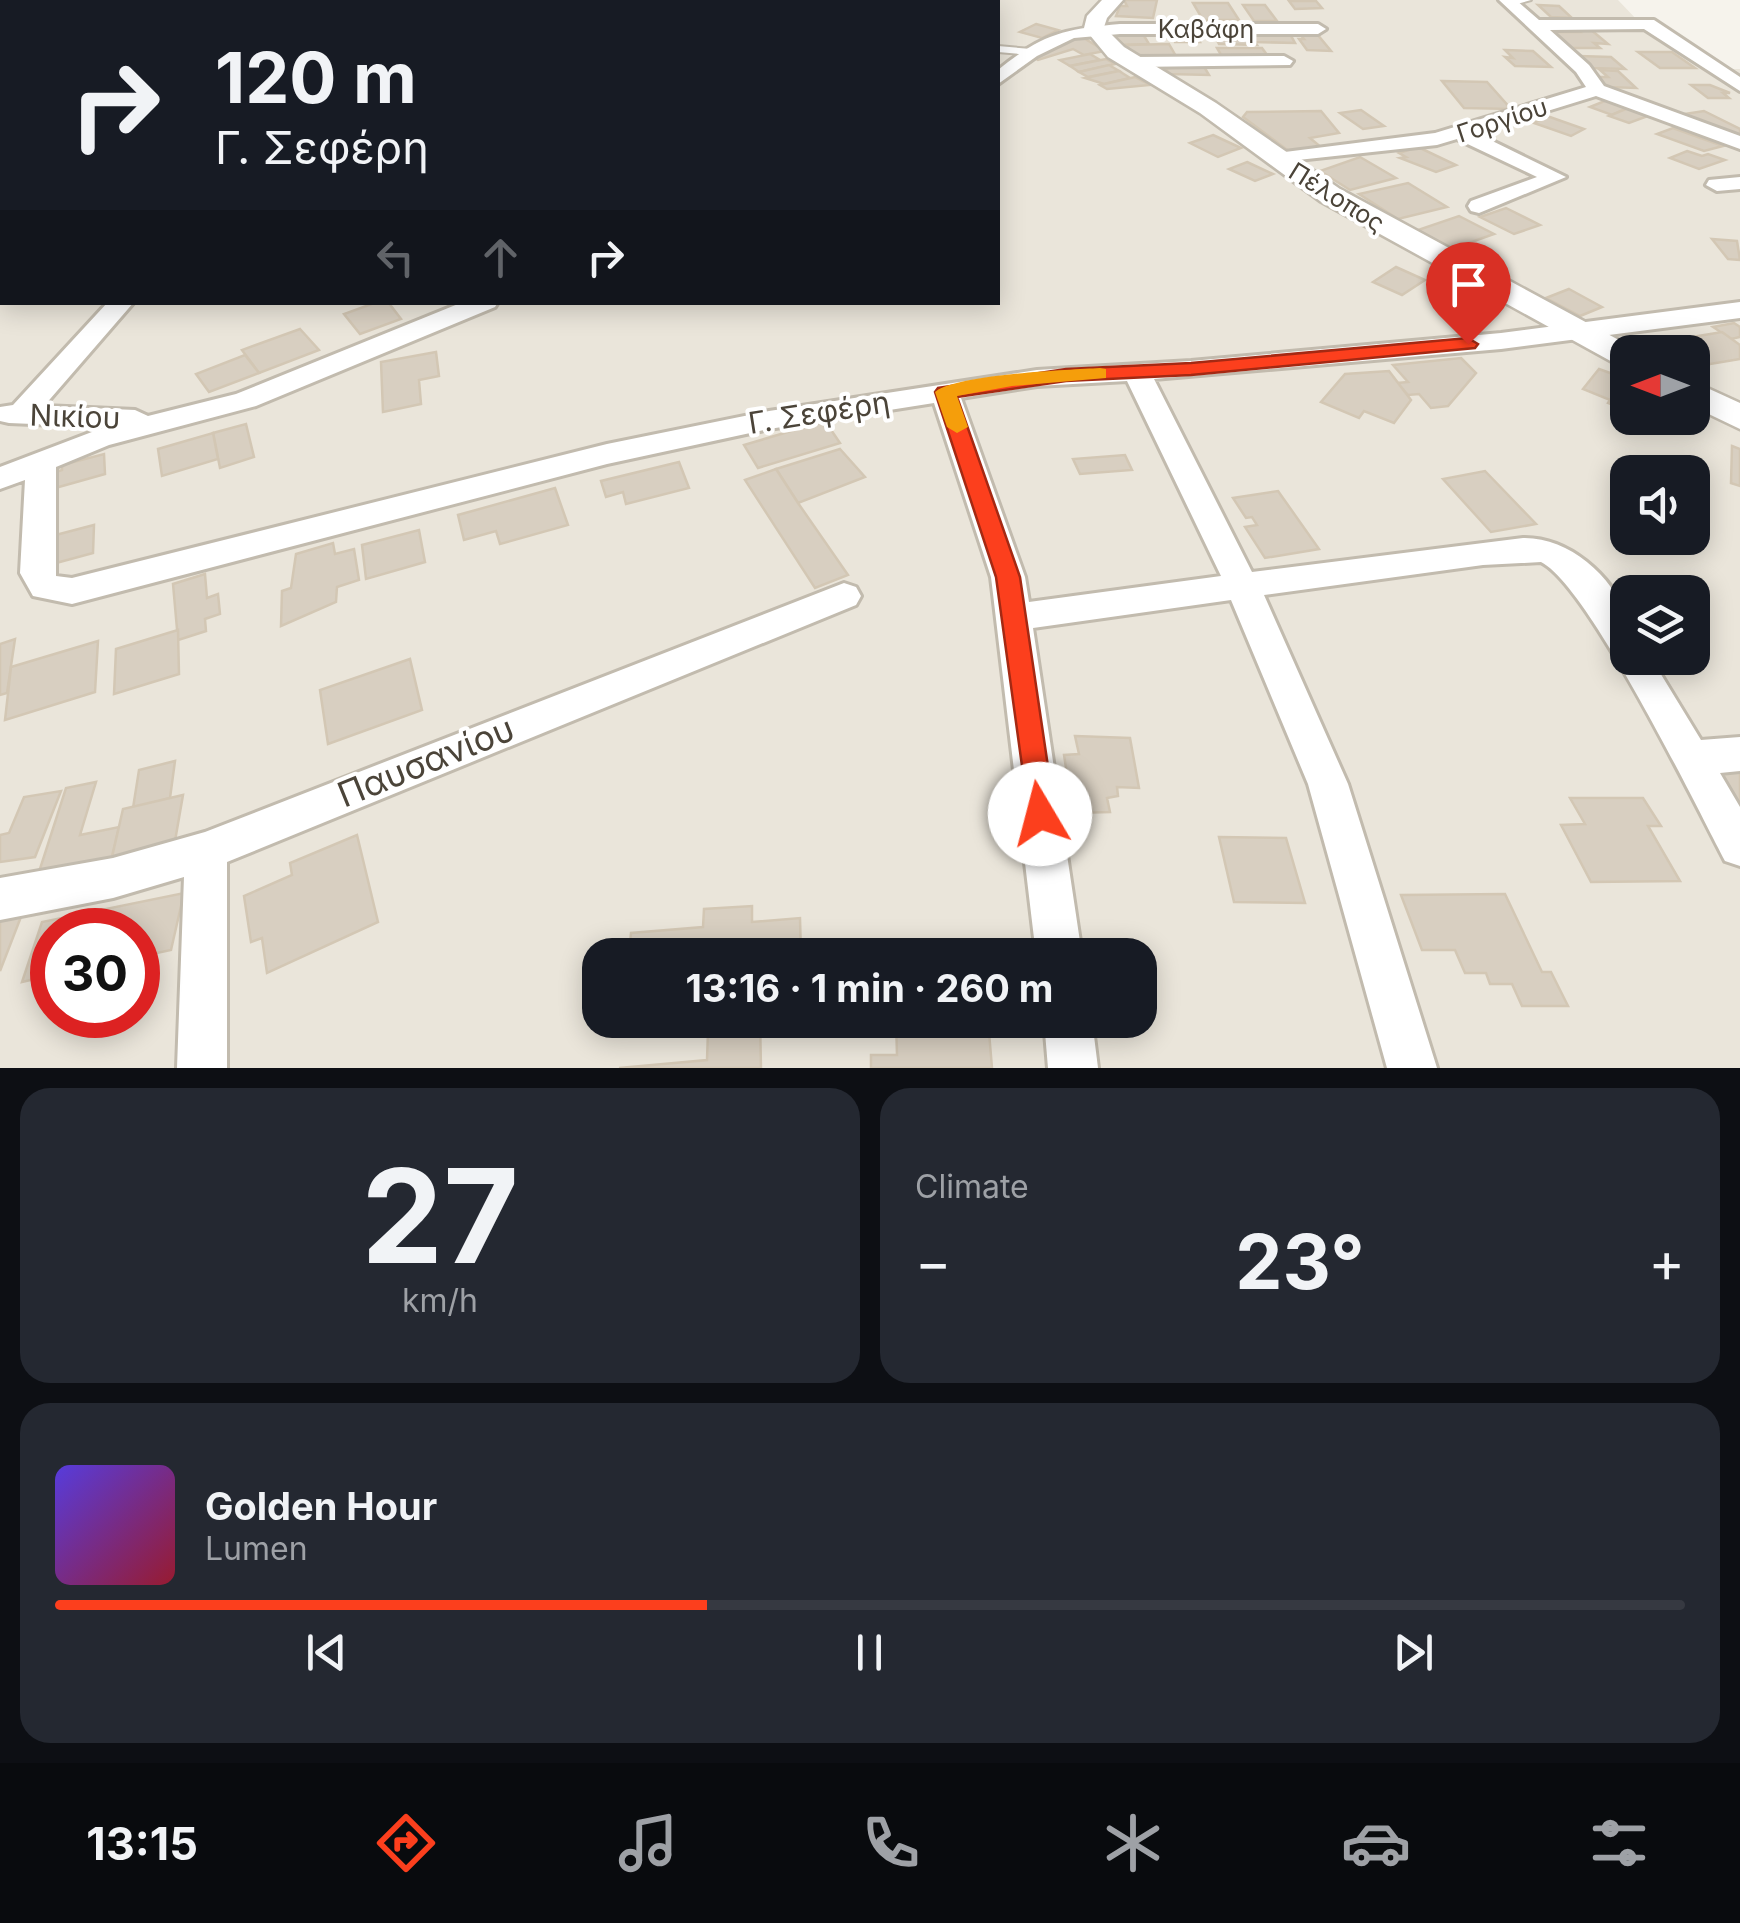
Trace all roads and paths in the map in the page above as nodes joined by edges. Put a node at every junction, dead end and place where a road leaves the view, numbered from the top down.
1 (1113, 0) edge
2 (1514, 1) edge
3 (1532, 26) junction
4 (1318, 29) dead end
5 (1094, 31) junction
6 (1000, 53) edge
7 (1027, 55) junction
8 (1284, 61) dead end
9 (1132, 62) junction
10 (1000, 78) edge
11 (1740, 84) edge
12 (1597, 90) junction
13 (1461, 134) junction
14 (1740, 144) edge
15 (1277, 160) junction
16 (1479, 206) dead end
17 (119, 305) edge
18 (479, 305) edge
19 (1740, 310) edge
20 (1578, 332) junction
21 (1610, 348) edge
22 (1136, 372) junction
23 (945, 392) junction
24 (1710, 401) edge
25 (11, 414) edge
26 (1740, 418) edge
27 (144, 426) junction
28 (41, 460) junction
29 (0, 479) edge
30 (1244, 589) junction
31 (844, 596) dead end
32 (1014, 618) junction
33 (1610, 624) edge
34 (1642, 675) edge
35 (1740, 754) edge
36 (1691, 758) junction
37 (1740, 847) edge
38 (206, 851) junction
39 (0, 899) edge
40 (1058, 938) edge
41 (1070, 1038) edge
42 (202, 1068) edge
43 (1073, 1068) edge
44 (1412, 1068) edge

1 - 5 street
2 - 3 street, Γοργίου
3 - 11 street
3 - 12 street, Γοργίου
4 - 5 street, Καβάφη
5 - 7 street, Καβάφη
5 - 9 street, Πέλοπος
6 - 7 lane
7 - 10 street
8 - 9 street
9 - 15 street, Πέλοπος
12 - 13 street, Γοργίου
12 - 14 street
13 - 15 street, Γοργίου
13 - 16 street
15 - 20 street, Πέλοπος
17 - 25 street
18 - 27 street
19 - 20 street, Γ. Σεφέρη
20 - 21 street, Πέλοπος
20 - 22 street, Γ. Σεφέρη
22 - 23 street, Γ. Σεφέρη
22 - 30 street
23 - 28 street, Γ. Σεφέρη
23 - 32 street
24 - 26 street
25 - 27 street, Νικίου
27 - 28 street
28 - 29 street
30 - 32 street
30 - 33 street
30 - 44 street
31 - 38 street, Παυσανίου
32 - 40 street
34 - 36 street
35 - 36 street
36 - 37 street
38 - 39 street, Παυσανίου
38 - 42 street
41 - 43 street

